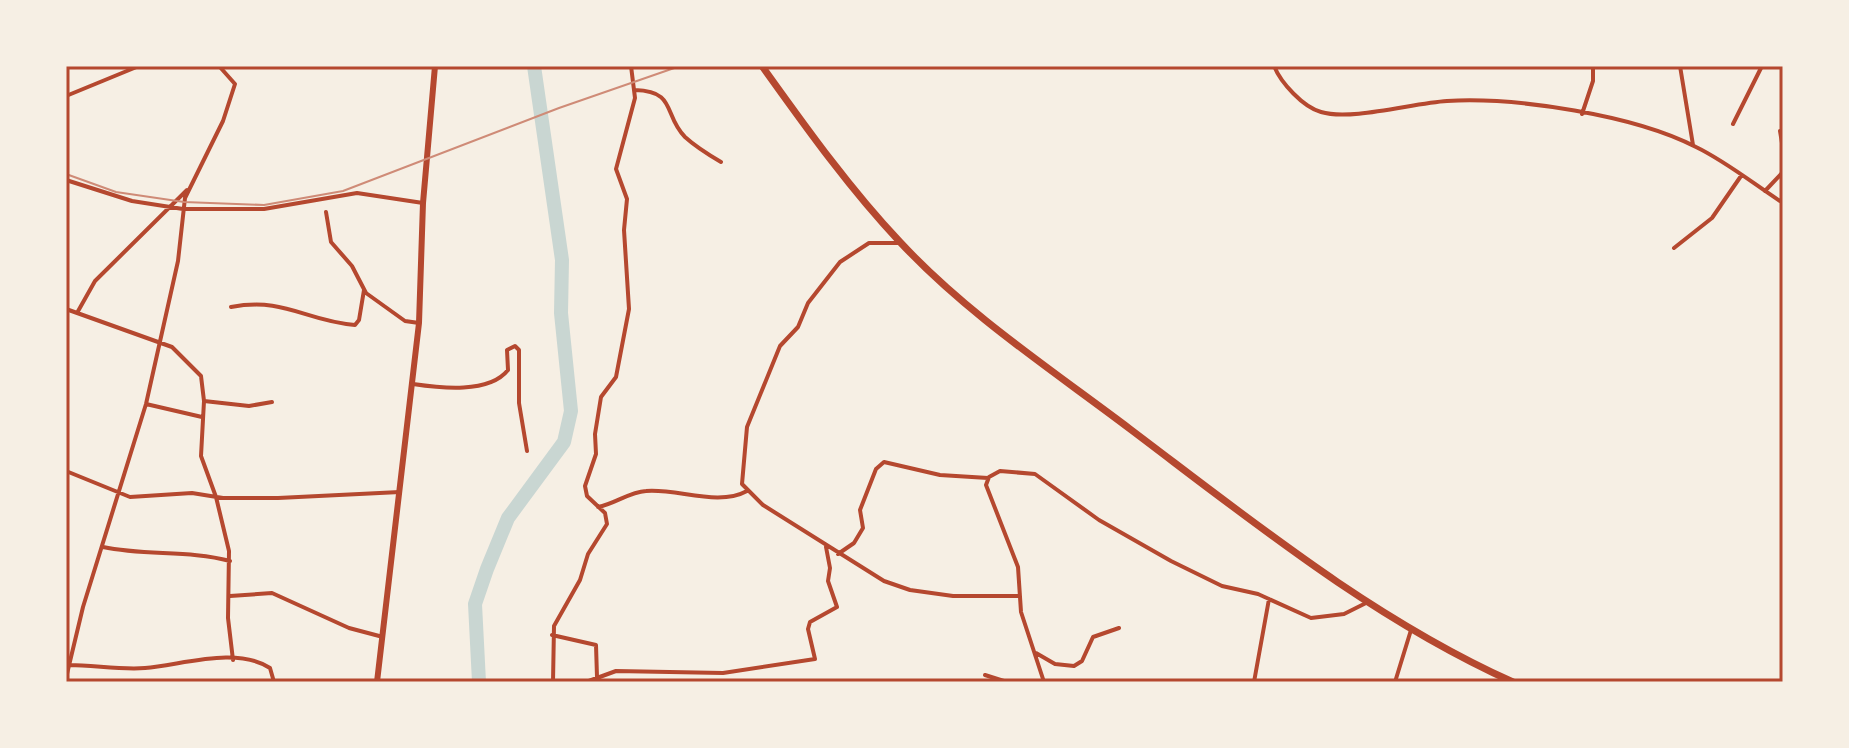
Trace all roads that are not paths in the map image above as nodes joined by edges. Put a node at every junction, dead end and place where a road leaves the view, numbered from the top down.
1 (139, 66) edge
2 (219, 66) edge
3 (435, 66) edge
4 (631, 66) edge
5 (762, 66) edge
6 (1274, 66) edge
7 (1593, 66) edge
8 (1680, 66) edge
9 (1762, 66) edge
10 (635, 90) junction
11 (66, 96) edge
12 (1582, 114) junction
13 (1733, 124) dead end
14 (1780, 131) dead end
15 (1693, 145) junction
16 (1783, 149) edge
17 (721, 162) dead end
18 (1783, 172) edge
19 (1741, 176) junction
20 (66, 180) edge
21 (189, 189) junction
22 (1765, 191) junction
23 (423, 203) junction
24 (1783, 203) edge
25 (166, 207) junction
26 (183, 209) junction
27 (326, 212) dead end
28 (900, 243) junction
29 (1674, 248) dead end
30 (364, 290) junction
31 (231, 307) dead end
32 (66, 309) edge
33 (77, 313) junction
34 (419, 323) junction
35 (159, 342) junction
36 (413, 384) junction
37 (204, 401) junction
38 (272, 402) dead end
39 (146, 404) junction
40 (202, 417) junction
41 (527, 451) dead end
42 (66, 471) edge
43 (989, 477) junction
44 (747, 491) junction
45 (400, 492) junction
46 (118, 493) junction
47 (216, 497) junction
48 (598, 507) junction
49 (103, 547) junction
50 (826, 547) junction
51 (838, 554) junction
52 (230, 561) junction
53 (229, 596) junction
54 (1019, 596) junction
55 (1269, 599) junction
56 (1368, 602) junction
57 (1119, 628) dead end
58 (1411, 630) junction
59 (552, 635) junction
60 (383, 637) junction
61 (1034, 651) junction
62 (233, 660) junction
63 (69, 665) junction
64 (985, 675) dead end
65 (597, 677) junction
66 (66, 678) edge
67 (274, 682) edge
68 (377, 682) edge
69 (553, 682) edge
70 (586, 682) edge
71 (1007, 682) edge
72 (1044, 682) edge
73 (1254, 682) edge
74 (1395, 682) edge
75 (1513, 682) edge

1 - 11 street
2 - 21 street
3 - 23 main road
4 - 10 street
5 - 28 highway
6 - 12 street
7 - 12 street
8 - 15 street
9 - 13 street
10 - 17 street
10 - 48 street
12 - 15 street
14 - 16 street
15 - 19 street
18 - 22 street
19 - 22 street
19 - 29 street
20 - 25 street
21 - 25 street
21 - 26 street
22 - 24 street
23 - 26 street
23 - 34 main road
25 - 26 street
25 - 33 street
26 - 35 street
27 - 30 street
28 - 44 street
28 - 56 highway
30 - 31 street
30 - 34 street
32 - 33 street
33 - 35 street
34 - 36 main road
35 - 37 street
35 - 39 street
36 - 41 street
36 - 45 main road
37 - 38 street
37 - 40 street
39 - 40 street
39 - 46 street
40 - 47 street
42 - 46 street
43 - 51 street
43 - 54 street
43 - 55 street
44 - 48 street
44 - 50 street
45 - 47 street
45 - 60 main road
46 - 47 street
46 - 49 street
47 - 52 street
48 - 59 street
49 - 52 street
49 - 63 street
50 - 51 street
50 - 65 street
51 - 54 street
52 - 53 street
53 - 60 street
53 - 62 street
54 - 61 street
55 - 56 street
55 - 73 street
56 - 58 highway
57 - 61 street
58 - 74 street
58 - 75 highway
59 - 65 street
59 - 69 street
60 - 68 main road
61 - 72 street
62 - 63 street
62 - 67 street
63 - 66 street
64 - 71 street
65 - 70 street

